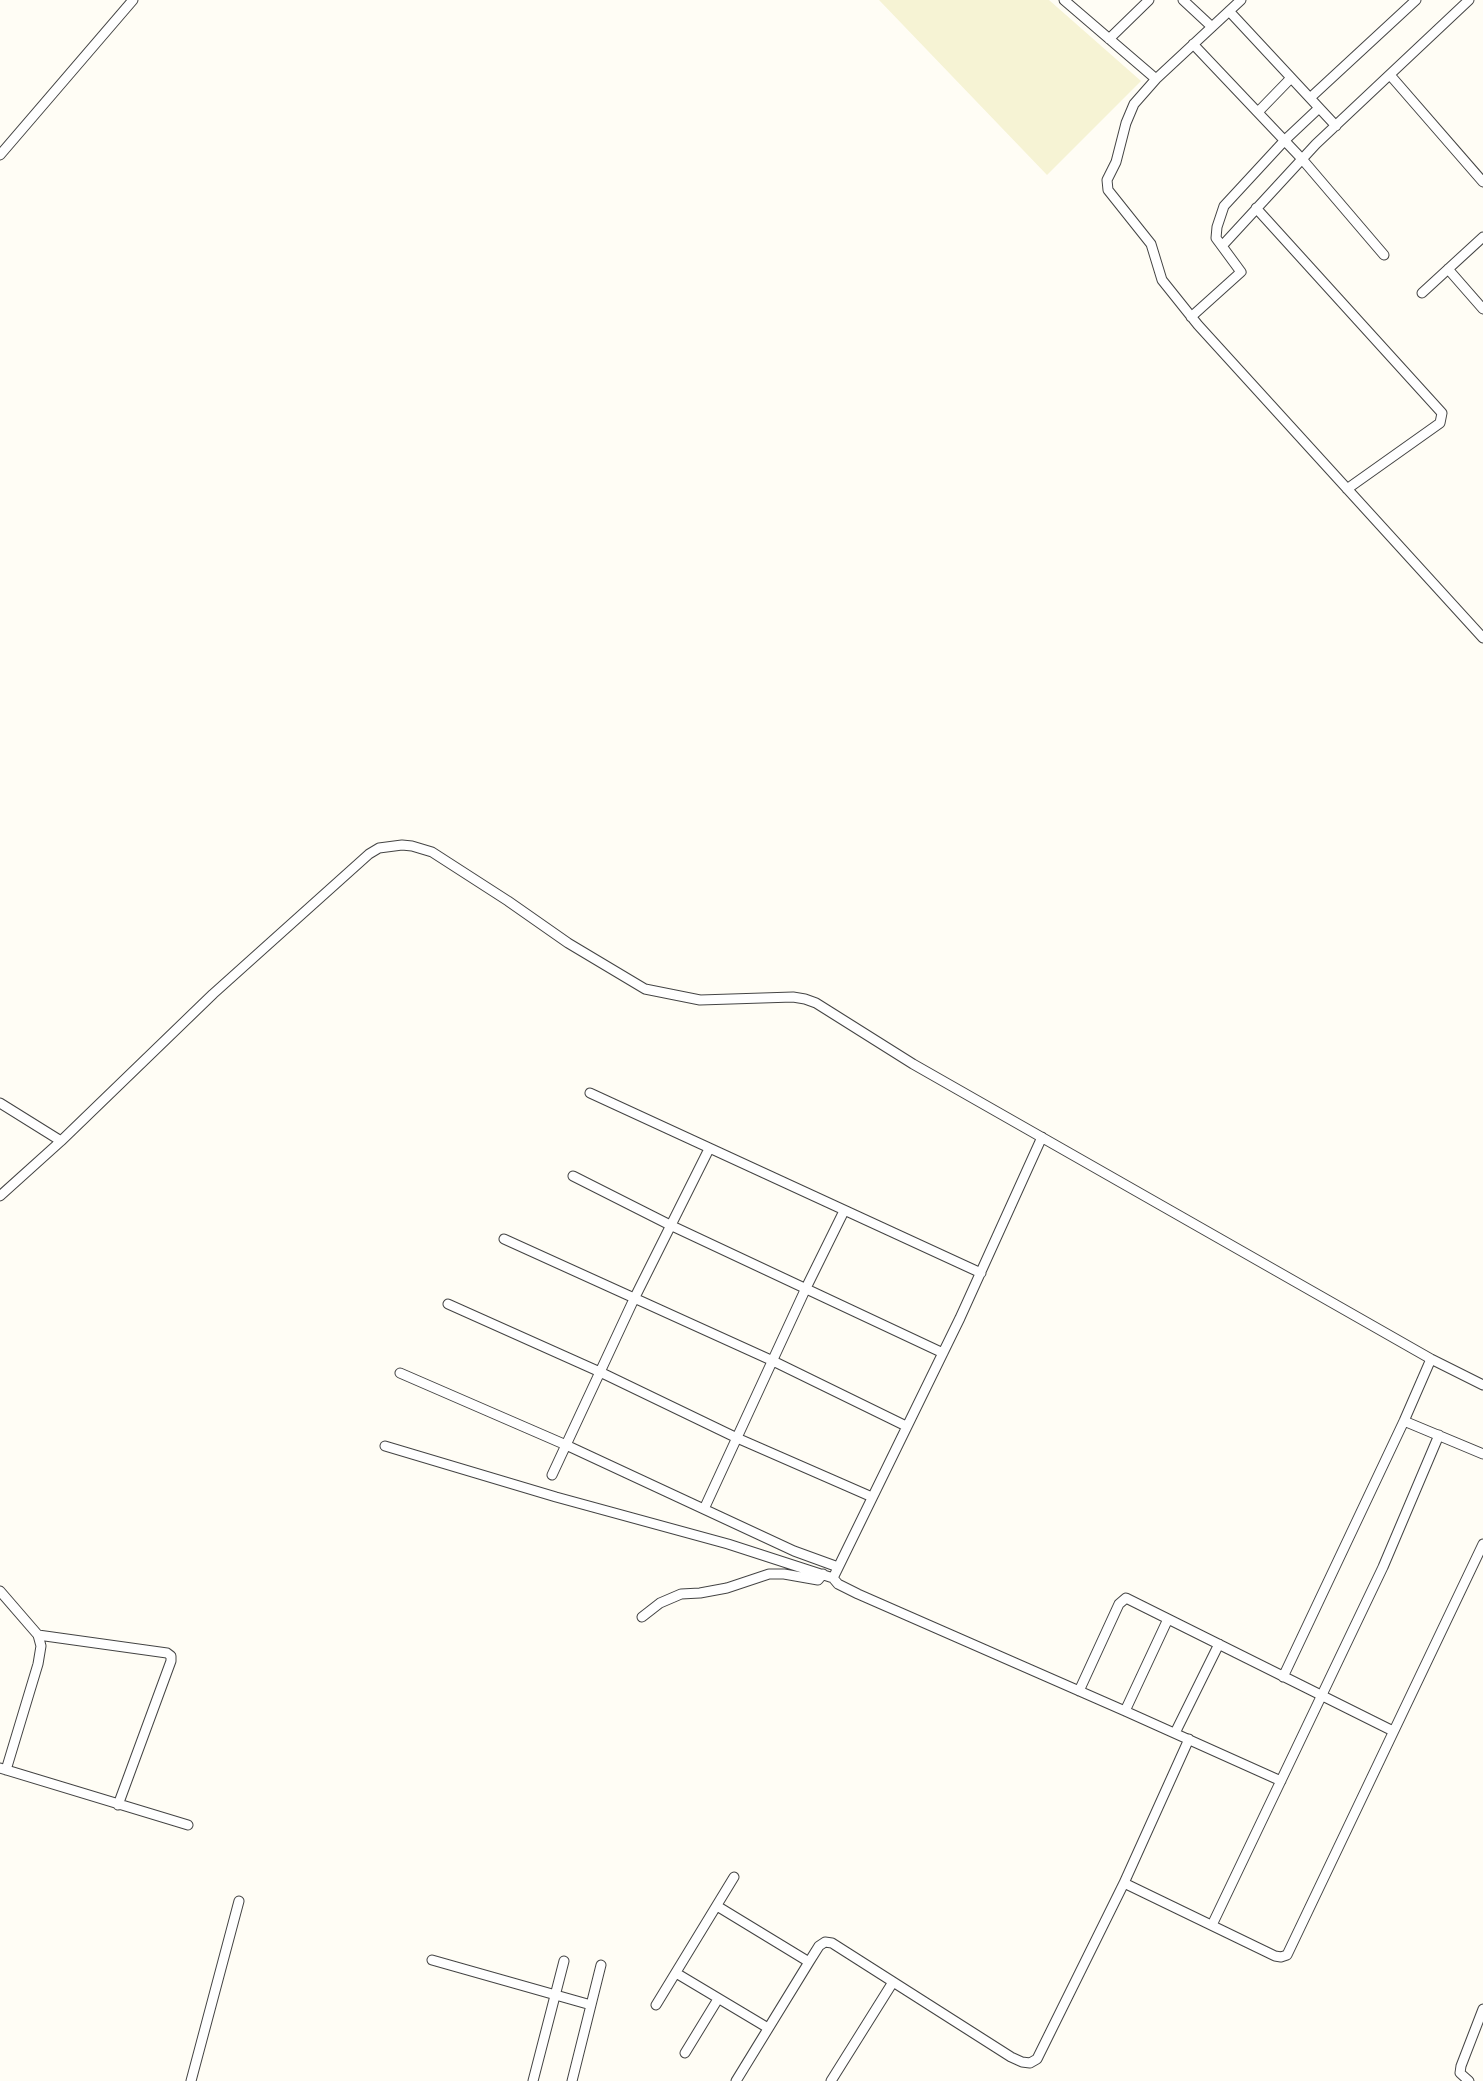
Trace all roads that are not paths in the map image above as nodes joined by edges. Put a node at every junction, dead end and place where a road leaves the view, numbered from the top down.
1 (133, 0) edge
2 (1064, 0) edge
3 (1149, 0) edge
4 (1183, 0) edge
5 (1241, 0) edge
6 (1416, 0) edge
7 (1469, 0) edge
8 (1230, 11) junction
9 (1212, 27) junction
10 (1109, 39) junction
11 (1193, 44) junction
12 (1390, 75) junction
13 (1291, 78) junction
14 (1156, 79) junction
15 (1310, 98) junction
16 (1320, 108) junction
17 (1258, 112) junction
18 (1336, 126) junction
19 (1285, 140) junction
20 (0, 155) edge
21 (1302, 159) junction
22 (1483, 182) edge
23 (1256, 208) junction
24 (1483, 237) edge
25 (1222, 246) junction
26 (1384, 255) dead end
27 (1448, 269) junction
28 (1422, 292) dead end
29 (1483, 310) edge
30 (1191, 317) junction
31 (1347, 489) junction
32 (1483, 638) edge
33 (590, 1093) dead end
34 (0, 1103) edge
35 (1042, 1137) junction
36 (61, 1141) junction
37 (709, 1149) junction
38 (573, 1176) dead end
39 (0, 1196) edge
40 (844, 1211) junction
41 (670, 1225) junction
42 (504, 1239) dead end
43 (981, 1273) junction
44 (806, 1288) junction
45 (634, 1299) junction
46 (448, 1304) dead end
47 (942, 1353) junction
48 (1431, 1359) junction
49 (773, 1362) junction
50 (600, 1372) junction
51 (400, 1373) dead end
52 (1483, 1385) edge
53 (1404, 1421) junction
54 (906, 1426) junction
55 (1439, 1435) junction
56 (737, 1438) junction
57 (566, 1445) junction
58 (385, 1446) dead end
59 (1483, 1454) edge
60 (552, 1475) dead end
61 (872, 1498) junction
62 (704, 1509) junction
63 (1483, 1544) edge
64 (778, 1560) junction
65 (838, 1567) junction
66 (775, 1574) junction
67 (823, 1574) junction
68 (834, 1578) junction
69 (0, 1591) edge
70 (642, 1617) dead end
71 (1168, 1619) junction
72 (38, 1635) junction
73 (1219, 1644) junction
74 (1283, 1677) junction
75 (1079, 1691) junction
76 (1323, 1696) junction
77 (1125, 1711) junction
78 (1393, 1731) junction
79 (1175, 1733) junction
80 (1189, 1740) junction
81 (3, 1769) edge
82 (1281, 1781) junction
83 (118, 1805) junction
84 (188, 1825) dead end
85 (734, 1878) dead end
86 (1124, 1883) junction
87 (239, 1901) dead end
88 (717, 1906) junction
89 (1212, 1925) junction
90 (432, 1960) dead end
91 (564, 1961) dead end
92 (809, 1962) junction
93 (601, 1965) dead end
94 (676, 1973) junction
95 (893, 1982) junction
96 (555, 1996) junction
97 (718, 1999) junction
98 (591, 2005) junction
99 (656, 2005) dead end
100 (1483, 2009) edge
101 (768, 2028) junction
102 (685, 2053) dead end
103 (191, 2081) edge
104 (533, 2081) edge
105 (572, 2081) edge
106 (736, 2081) edge
107 (832, 2081) edge
108 (1469, 2081) edge

1 - 20 street
2 - 10 street
3 - 10 street
4 - 9 street
5 - 8 street
6 - 15 street
7 - 12 street
8 - 9 street
8 - 13 street
9 - 11 street
10 - 14 street
11 - 14 street
11 - 17 street
12 - 18 street
12 - 22 street
13 - 15 street
13 - 17 street
14 - 30 street
15 - 16 street
16 - 18 street
16 - 19 street
17 - 19 street
18 - 21 street
19 - 21 street
19 - 25 street
21 - 23 street
21 - 26 street
23 - 25 street
23 - 31 street
24 - 27 street
25 - 30 street
27 - 28 street
27 - 29 street
30 - 31 street
31 - 32 street
33 - 37 street
34 - 36 street
35 - 36 street
35 - 43 street
35 - 48 street
36 - 39 street
37 - 40 street
37 - 41 street
38 - 41 street
40 - 43 street
40 - 44 street
41 - 44 street
41 - 45 street
42 - 45 street
43 - 47 street
44 - 47 street
44 - 49 street
45 - 49 street
45 - 50 street
46 - 50 street
47 - 54 street
48 - 52 street
48 - 53 street
49 - 54 street
49 - 56 street
50 - 56 street
50 - 57 street
51 - 57 street
53 - 55 street
53 - 74 street
54 - 61 street
55 - 59 street
55 - 76 street
56 - 61 street
56 - 62 street
57 - 60 street
57 - 62 street
58 - 64 street
61 - 65 street
62 - 65 street
63 - 78 street
64 - 66 street
64 - 67 street
65 - 68 street
66 - 67 street
66 - 70 street
67 - 68 street
68 - 75 street
69 - 72 street
71 - 73 street
71 - 75 street
71 - 77 street
72 - 81 street
72 - 83 street
73 - 74 street
73 - 79 street
74 - 76 street
75 - 77 street
76 - 78 street
76 - 82 street
77 - 79 street
78 - 89 street
79 - 80 street
80 - 82 street
80 - 86 street
81 - 83 street
82 - 89 street
83 - 84 street
85 - 88 street
86 - 89 street
86 - 95 street
87 - 103 street
88 - 92 street
88 - 94 street
90 - 96 street
91 - 96 street
92 - 95 street
92 - 101 street
93 - 98 street
94 - 97 street
94 - 99 street
95 - 107 street
96 - 98 street
96 - 104 street
97 - 101 street
97 - 102 street
98 - 105 street
100 - 108 street
101 - 106 street

